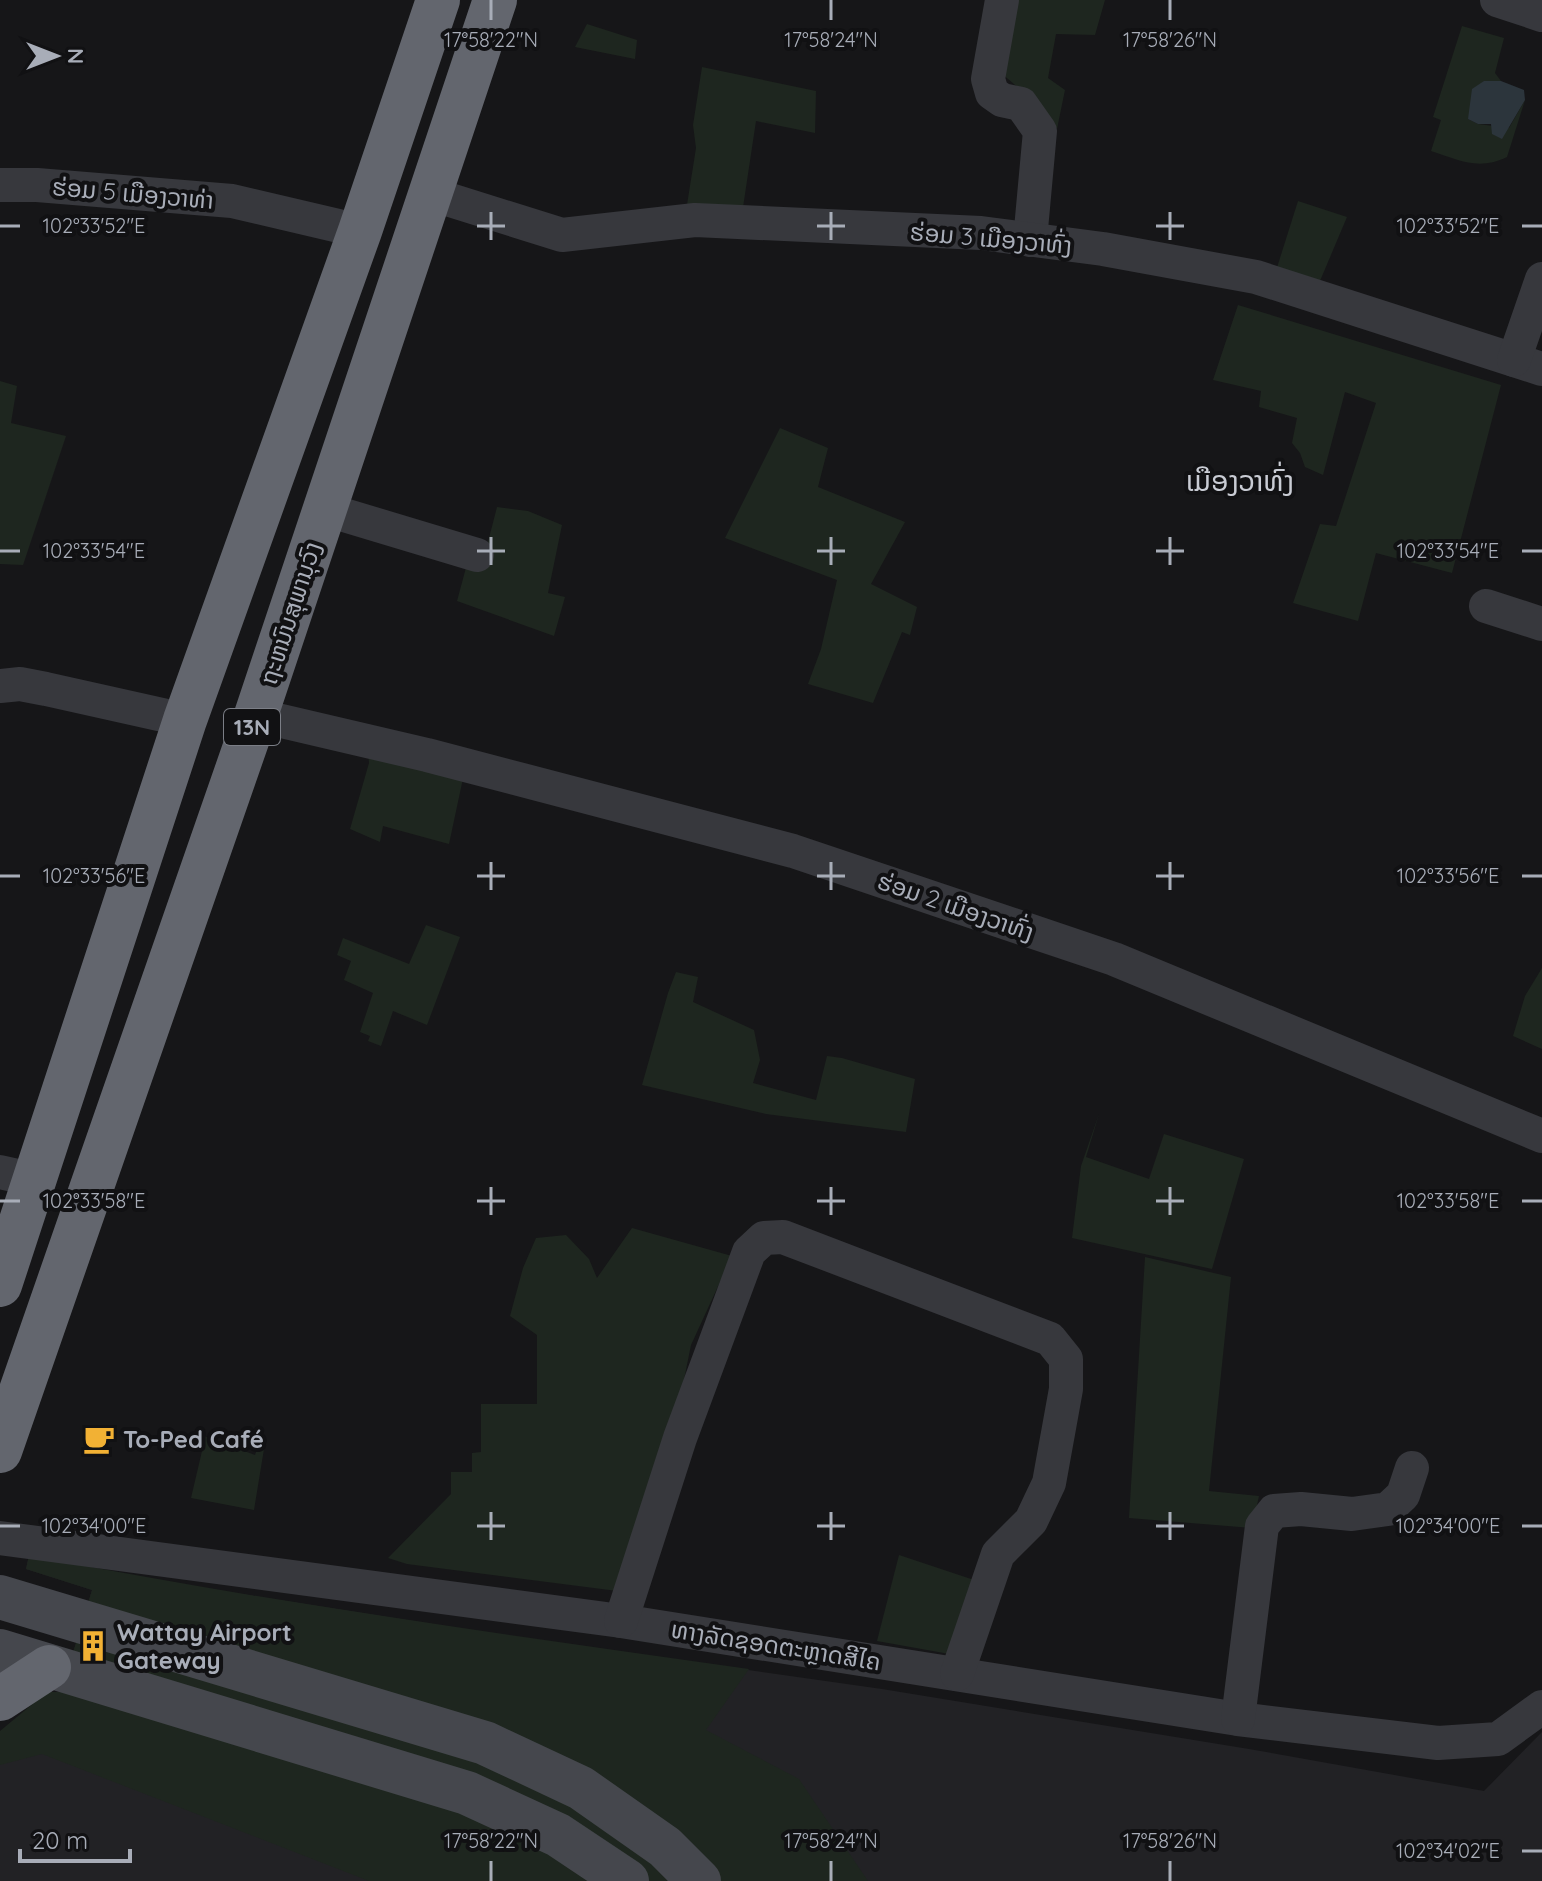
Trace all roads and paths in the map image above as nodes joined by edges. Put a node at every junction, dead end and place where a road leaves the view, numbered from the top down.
1 (438, 0) edge
2 (495, 0) edge
3 (1002, 0) edge
4 (1497, 0) edge
5 (1542, 15) edge
6 (0, 185) edge
7 (431, 194) junction
8 (360, 231) junction
9 (1030, 240) junction
10 (1542, 279) edge
11 (1528, 364) edge
12 (324, 509) junction
13 (477, 555) dead end
14 (1486, 606) dead end
15 (1542, 624) edge
16 (0, 686) edge
17 (256, 715) junction
18 (185, 720) junction
19 (1542, 1136) edge
20 (18, 1176) edge
21 (0, 1285) edge
22 (0, 1451) edge
23 (1412, 1468) dead end
24 (0, 1538) edge
25 (0, 1597) edge
26 (621, 1621) junction
27 (0, 1651) edge
28 (49, 1667) junction
29 (957, 1674) junction
30 (0, 1699) edge
31 (1542, 1707) edge
32 (1238, 1719) junction
33 (425, 1723) junction
34 (407, 1775) junction
35 (627, 1881) edge
36 (699, 1881) edge

1 - 8 highway, 13N
2 - 7 highway, ຖະຫນົນສຸພານຸວົງ / 13N
3 - 9 street
4 - 5 street
6 - 8 street, ຮ່ອມ 5 ເມືອງວາທ່າ
7 - 9 street, ຮ່ອມ 3 ເມືອງວາທົ່ງ
7 - 12 highway, ຖະຫນົນສຸພານຸວົງ / 13N
8 - 18 highway, 13N
9 - 11 street, ຮ່ອມ 3 ເມືອງວາທົ່ງ
10 - 11 street
12 - 13 street
12 - 17 highway, ຖະຫນົນສຸພານຸວົງ / 13N
14 - 15 street
16 - 18 street
17 - 19 street, ຮ່ອມ 2 ເມືອງວາທົ່ງ
17 - 22 highway, ຖະຫນົນສຸພານຸວົງ / 13N
18 - 20 highway, 13N
20 - 21 highway, 13N
23 - 32 street
24 - 26 street, ທາງລັດຊອດຕະຫຼາດສີໄຄ
25 - 33 street
26 - 29 street, ທາງລັດຊອດຕະຫຼາດສີໄຄ
26 - 29 street
27 - 28 street
28 - 30 highway
28 - 34 street
29 - 32 street, ທາງລັດຊອດຕະຫຼາດສີໄຄ
31 - 32 street, ທາງລັດຊອດຕະຫຼາດສີໄຄ
33 - 34 street
33 - 36 street
34 - 35 street

